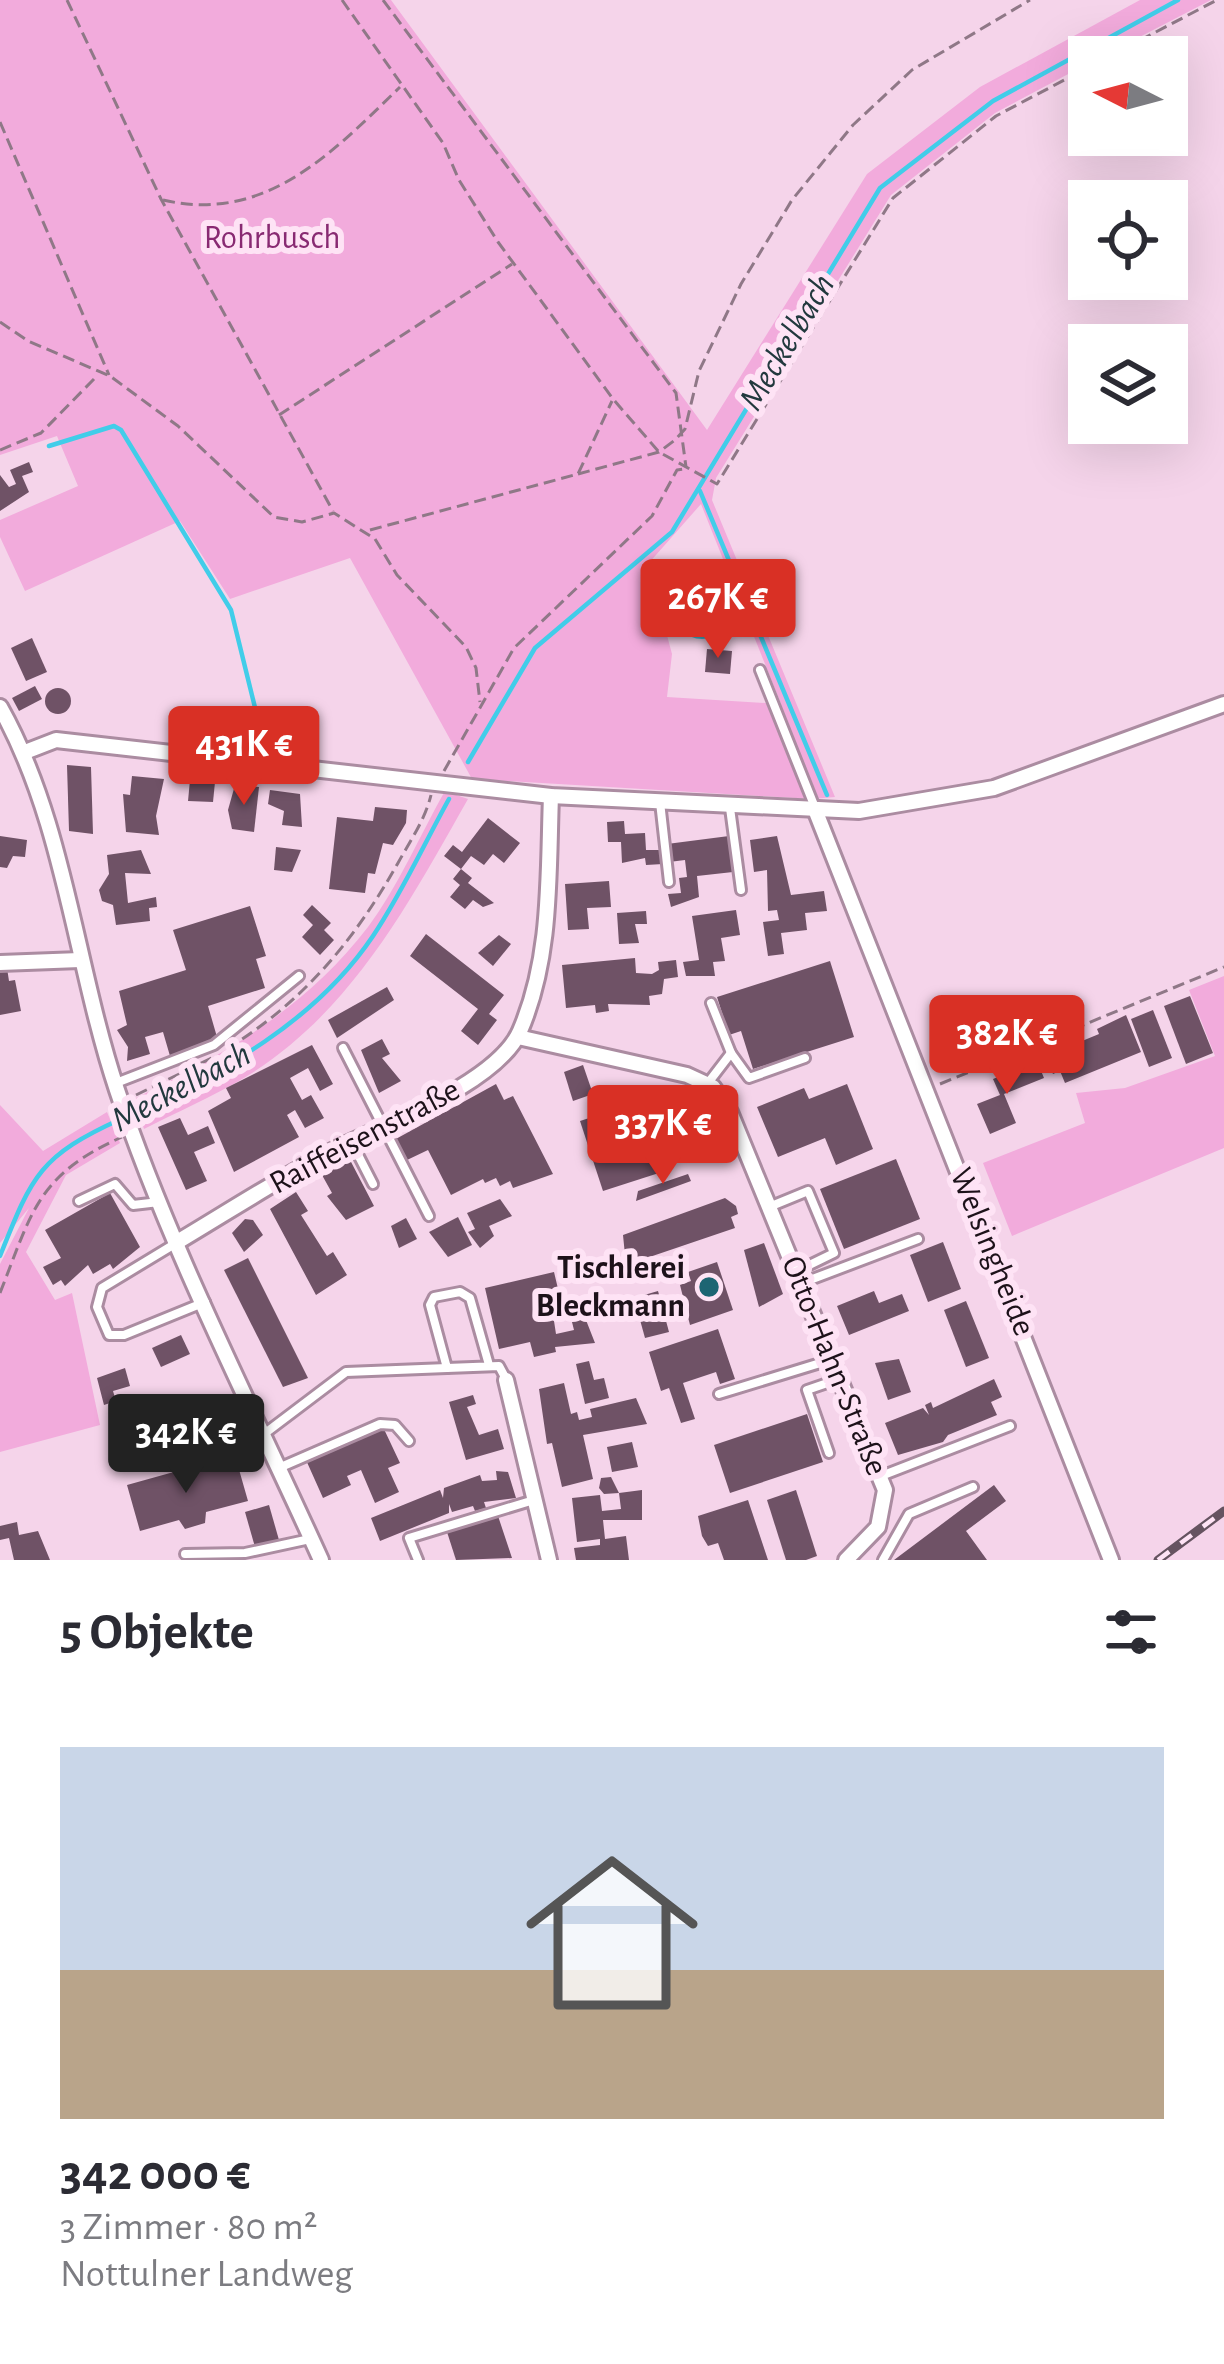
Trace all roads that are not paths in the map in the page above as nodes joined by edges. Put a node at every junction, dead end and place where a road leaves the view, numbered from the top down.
1 (760, 670) dead end
2 (1224, 704) edge
3 (0, 706) edge
4 (25, 752) junction
5 (551, 796) junction
6 (660, 802) junction
7 (730, 808) junction
8 (816, 812) junction
9 (669, 882) dead end
10 (741, 890) dead end
11 (80, 960) junction
12 (0, 963) edge
13 (299, 976) dead end
14 (711, 1003) dead end
15 (518, 1037) junction
16 (344, 1048) dead end
17 (731, 1053) junction
18 (805, 1058) dead end
19 (115, 1084) junction
20 (707, 1084) junction
21 (380, 1128) junction
22 (351, 1142) junction
23 (373, 1184) dead end
24 (80, 1201) dead end
25 (160, 1201) junction
26 (769, 1207) junction
27 (429, 1216) dead end
28 (918, 1239) dead end
29 (179, 1241) junction
30 (798, 1278) junction
31 (206, 1301) junction
32 (832, 1360) junction
33 (489, 1365) junction
34 (447, 1368) junction
35 (840, 1379) junction
36 (506, 1380) joint
37 (719, 1394) dead end
38 (1010, 1426) dead end
39 (264, 1434) junction
40 (410, 1441) dead end
41 (829, 1453) dead end
42 (279, 1468) junction
43 (879, 1476) junction
44 (973, 1486) dead end
45 (536, 1499) junction
46 (312, 1539) junction
47 (185, 1554) dead end
48 (321, 1560) edge
49 (418, 1560) edge
50 (549, 1560) edge
51 (846, 1560) edge
52 (883, 1560) edge
53 (1111, 1560) edge

1 - 8 lane, Welsingheide
2 - 8 street
3 - 4 street
4 - 5 street
4 - 11 street
5 - 6 street
5 - 15 street, Raiffeisenstraße
6 - 7 street
6 - 9 lane
7 - 8 street
7 - 10 lane
8 - 53 street, Welsingheide
11 - 12 street
11 - 19 street
13 - 19 lane
14 - 17 lane
15 - 20 street
15 - 21 street, Raiffeisenstraße
16 - 21 lane
17 - 18 lane
17 - 20 lane
19 - 25 street
20 - 26 street, Otto-Hahn-Straße
21 - 22 street, Raiffeisenstraße
21 - 27 lane
22 - 23 lane
22 - 29 street, Raiffeisenstraße
24 - 25 lane
25 - 29 street
26 - 30 street, Otto-Hahn-Straße
26 - 30 lane
28 - 30 lane
29 - 31 street
29 - 31 lane
30 - 32 street, Otto-Hahn-Straße
31 - 39 street
32 - 35 street, Otto-Hahn-Straße
32 - 37 lane
33 - 34 lane
33 - 34 lane
33 - 36 lane
34 - 39 lane
35 - 41 lane
35 - 43 street, Otto-Hahn-Straße
36 - 45 street
38 - 43 lane
39 - 42 street
40 - 42 lane
42 - 46 street
43 - 51 street, Otto-Hahn-Straße
44 - 52 lane
45 - 49 lane
45 - 50 street
46 - 47 lane
46 - 48 street

